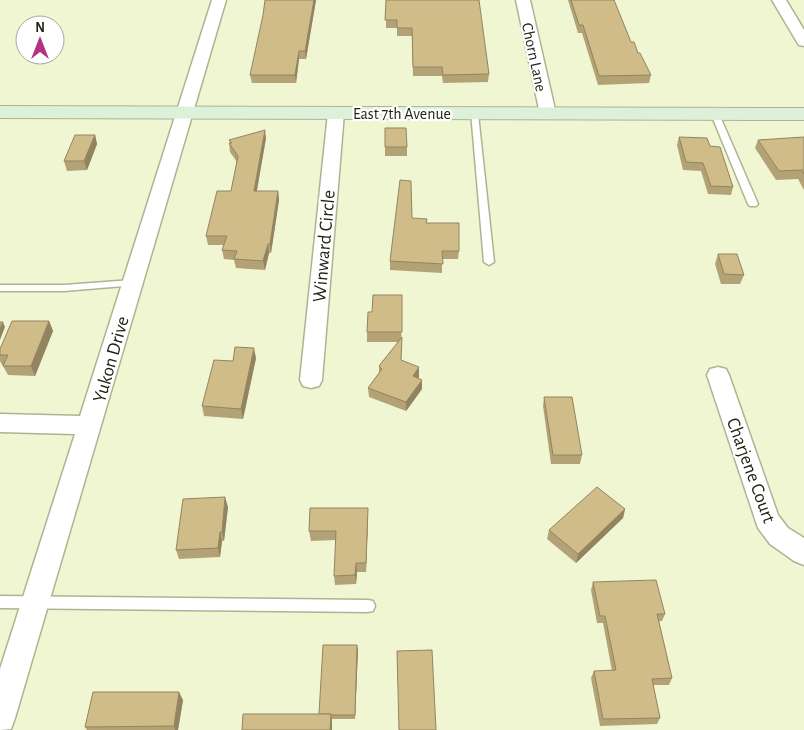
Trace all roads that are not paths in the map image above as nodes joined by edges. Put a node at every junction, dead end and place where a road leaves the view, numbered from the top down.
1 (219, 0) edge
2 (523, 0) edge
3 (779, 0) edge
4 (804, 42) edge
5 (0, 112) edge
6 (184, 112) junction
7 (336, 113) junction
8 (474, 114) junction
9 (548, 114) junction
10 (715, 114) junction
11 (804, 114) edge
12 (753, 204) dead end
13 (490, 262) dead end
14 (132, 283) junction
15 (0, 288) edge
16 (718, 375) dead end
17 (311, 380) dead end
18 (0, 423) edge
19 (90, 425) junction
20 (804, 553) edge
21 (0, 602) edge
22 (34, 602) junction
23 (368, 606) dead end
24 (0, 718) edge

1 - 6 street, Yukon Drive
2 - 9 street, Chorn Lane
3 - 4 street
5 - 6 main road, East 7th Avenue
6 - 7 main road, East 7th Avenue
6 - 14 street, Yukon Drive
7 - 8 main road, East 7th Avenue
7 - 17 street, Winward Circle
8 - 9 main road, East 7th Avenue
8 - 13 lane
9 - 10 main road, East 7th Avenue
10 - 11 main road, East 7th Avenue
10 - 12 lane
14 - 15 lane
14 - 19 street, Yukon Drive
16 - 20 street, Charjene Court
18 - 19 street
19 - 22 street, Yukon Drive
21 - 22 lane
22 - 23 lane
22 - 24 street, Yukon Drive

